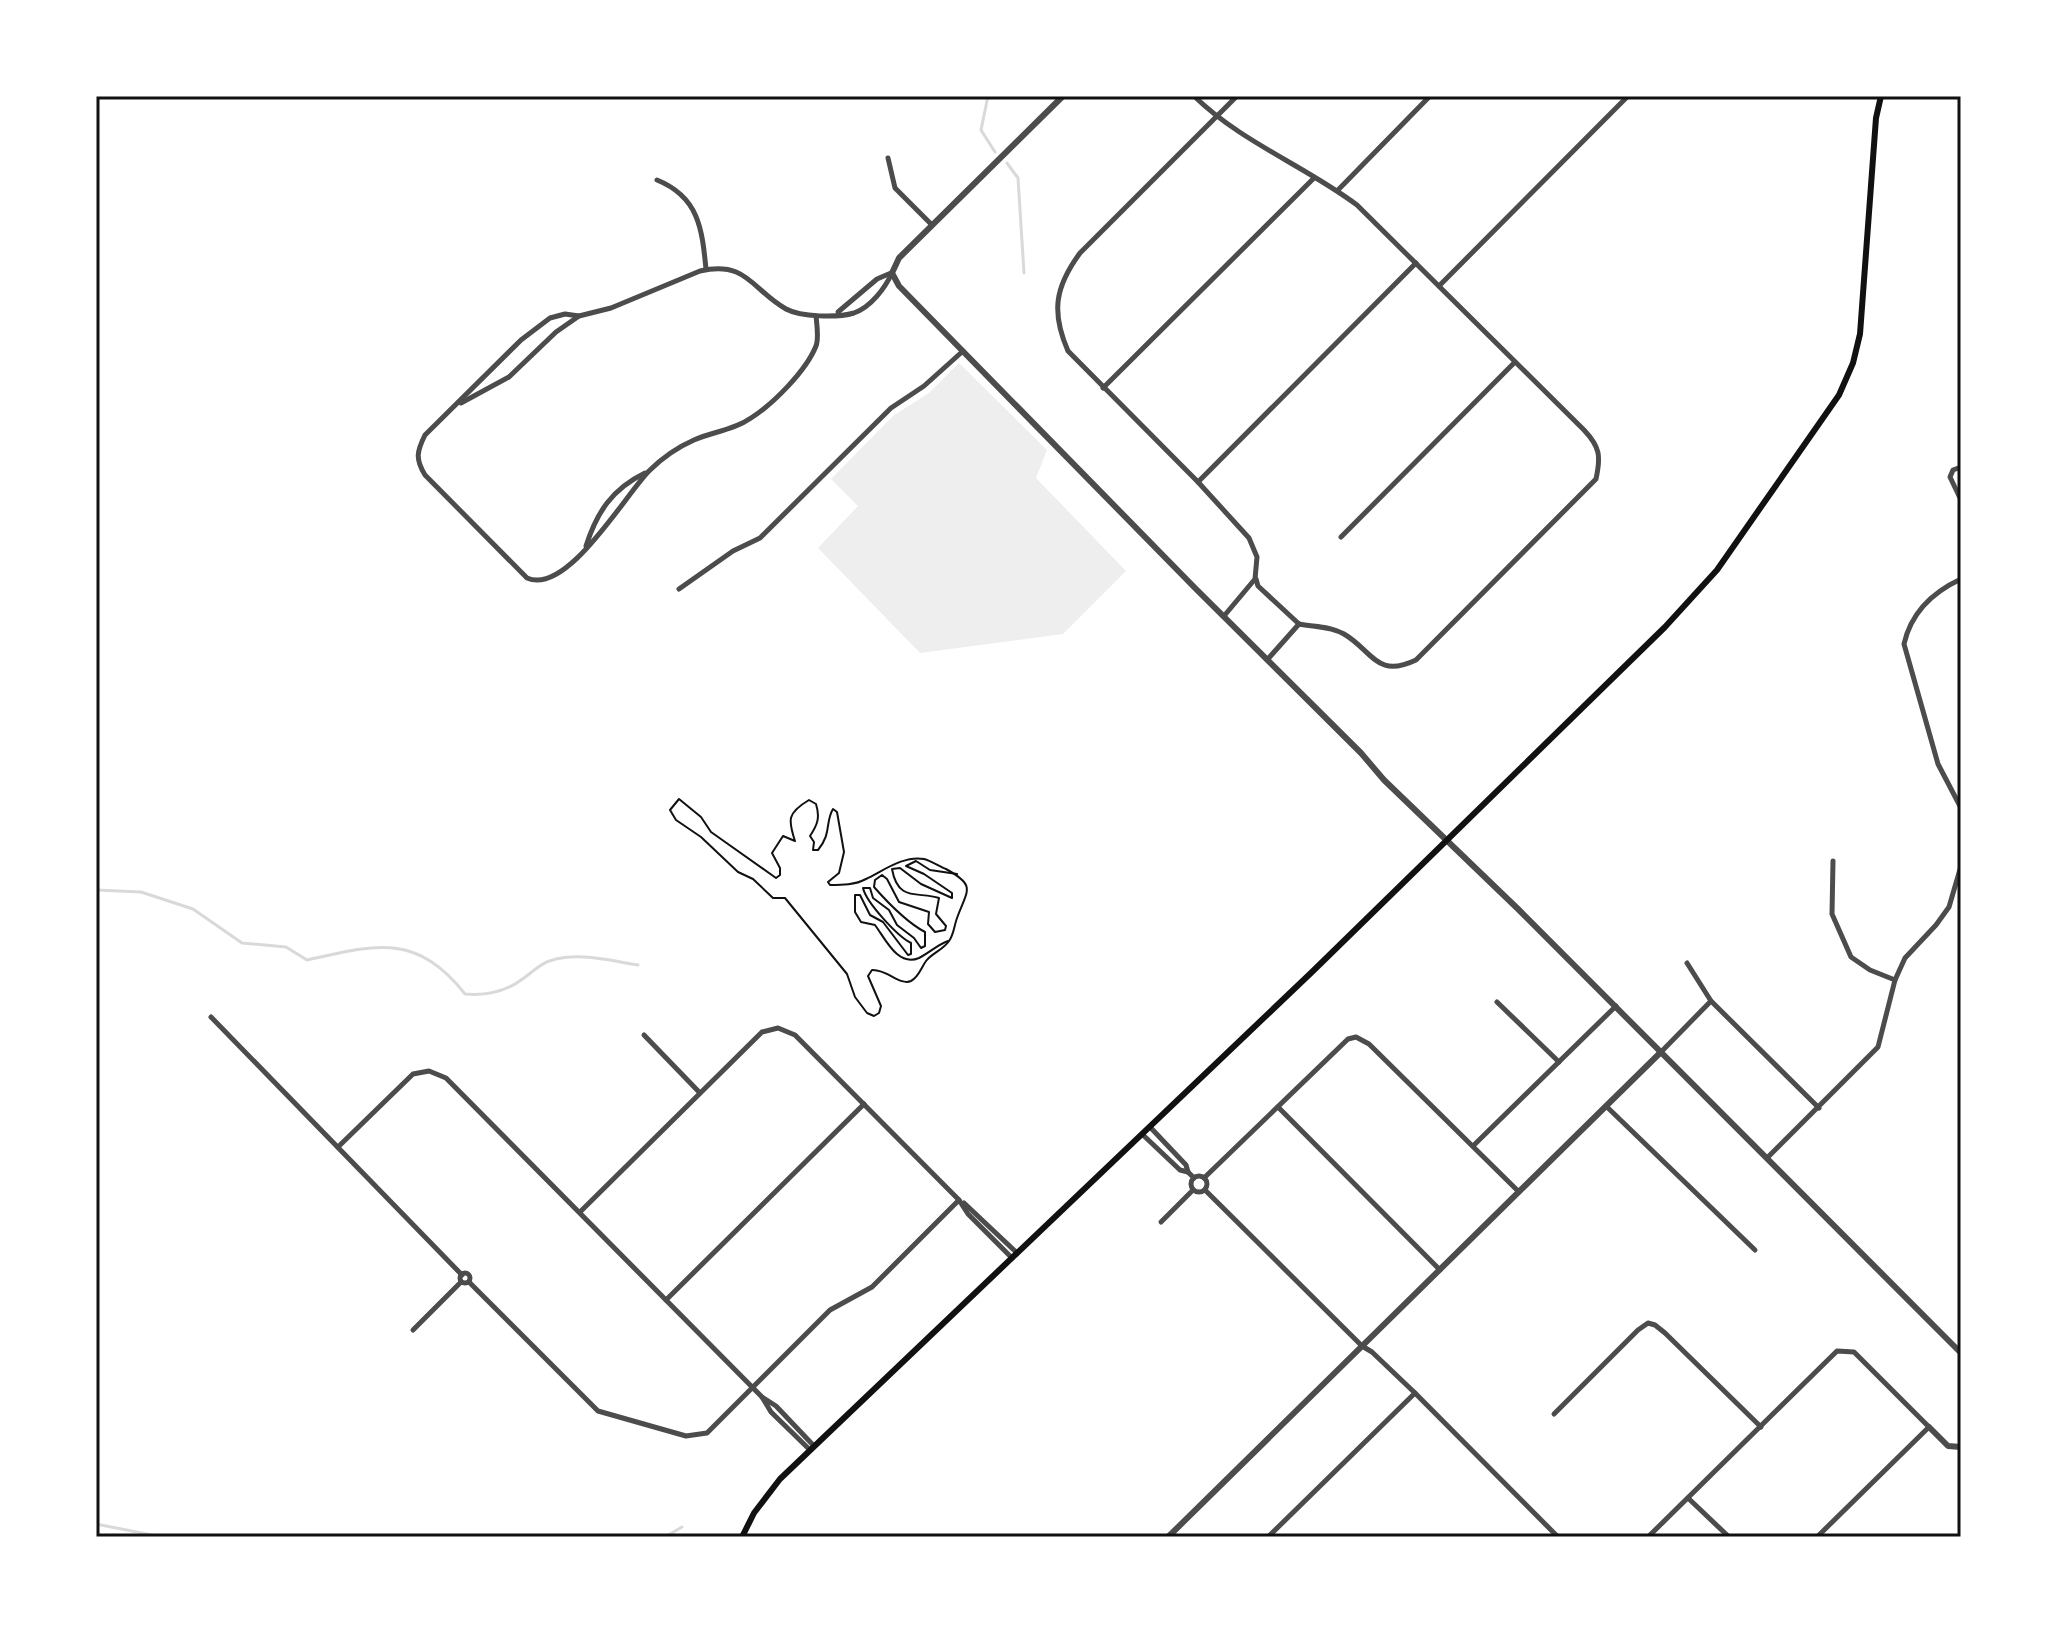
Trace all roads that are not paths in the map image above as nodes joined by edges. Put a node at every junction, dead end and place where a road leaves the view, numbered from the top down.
1 (1063, 96) edge
2 (1194, 96) edge
3 (1237, 96) edge
4 (1430, 96) edge
5 (1628, 96) edge
6 (1881, 96) edge
7 (1216, 117) junction
8 (888, 158) dead end
9 (1314, 178) junction
10 (657, 180) dead end
11 (1338, 190) junction
12 (932, 225) junction
13 (1416, 263) junction
14 (706, 269) junction
15 (892, 273) junction
16 (1439, 286) junction
17 (837, 314) junction
18 (579, 316) junction
19 (816, 316) junction
20 (964, 350) junction
21 (1515, 362) junction
22 (1103, 388) junction
23 (454, 407) junction
24 (1961, 467) edge
25 (649, 471) junction
26 (1198, 482) junction
27 (1961, 500) edge
28 (1341, 537) dead end
29 (586, 547) junction
30 (1255, 579) junction
31 (1961, 579) edge
32 (679, 589) dead end
33 (1224, 616) junction
34 (1299, 624) junction
35 (1267, 660) junction
36 (1961, 808) edge
37 (1447, 840) junction
38 (1833, 861) dead end
39 (1961, 866) edge
40 (1687, 963) dead end
41 (1895, 980) junction
42 (1711, 1001) junction
43 (1497, 1002) dead end
44 (1616, 1006) junction
45 (211, 1017) dead end
46 (644, 1035) dead end
47 (1661, 1052) junction
48 (1559, 1062) junction
49 (700, 1093) junction
50 (864, 1104) junction
51 (1606, 1106) junction
52 (1278, 1107) junction
53 (1819, 1108) junction
54 (1150, 1127) junction
55 (1142, 1134) junction
56 (1474, 1145) junction
57 (338, 1147) junction
58 (1767, 1158) junction
59 (1188, 1172) junction
60 (1194, 1178) junction
61 (1204, 1178) junction
62 (1193, 1190) junction
63 (1205, 1190) junction
64 (1519, 1192) junction
65 (959, 1200) junction
66 (580, 1212) junction
67 (1161, 1222) dead end
68 (1755, 1250) dead end
69 (1015, 1256) junction
70 (1440, 1270) junction
71 (464, 1280) junction
72 (666, 1300) junction
73 (413, 1330) dead end
74 (1362, 1346) junction
75 (1961, 1353) edge
76 (753, 1387) junction
77 (1415, 1393) junction
78 (1554, 1414) dead end
79 (1761, 1427) junction
80 (1929, 1427) junction
81 (1961, 1447) edge
82 (812, 1448) junction
83 (1688, 1498) junction
84 (742, 1537) edge
85 (1168, 1537) edge
86 (1268, 1537) edge
87 (1558, 1537) edge
88 (1648, 1537) edge
89 (1729, 1537) edge
90 (1817, 1537) edge

1 - 12 street
2 - 7 street
3 - 7 street
4 - 11 street
5 - 16 street
6 - 37 main road
7 - 9 street
7 - 22 street
8 - 12 street
9 - 11 street
9 - 22 street
10 - 14 street
11 - 13 street
12 - 15 street
13 - 16 street
13 - 26 street
14 - 18 street
14 - 19 street
15 - 17 street
15 - 17 street
15 - 20 street
16 - 21 street
17 - 19 street
18 - 23 street
18 - 23 street
19 - 25 street
20 - 32 street
20 - 33 street
21 - 28 street
21 - 34 street
22 - 26 street
23 - 29 street
24 - 27 street
25 - 29 street
25 - 29 street
26 - 30 street
30 - 33 street
30 - 34 street
31 - 36 street
33 - 35 street
34 - 35 street
35 - 37 street
37 - 44 street
37 - 54 main road
38 - 41 street
39 - 41 street
40 - 42 street
41 - 53 street
42 - 47 street
42 - 53 street
43 - 48 street
44 - 47 street
44 - 48 street
45 - 57 street
46 - 49 street
47 - 51 street
47 - 58 street
48 - 56 street
49 - 50 street
49 - 66 street
50 - 65 street
50 - 72 street
51 - 64 street
51 - 68 street
52 - 56 street
52 - 61 street
52 - 70 street
53 - 58 street
54 - 55 main road
54 - 59 street
55 - 59 street
55 - 69 main road
56 - 64 street
57 - 66 street
57 - 71 street
58 - 75 street
59 - 60 street
60 - 61 street
60 - 62 street
61 - 63 street
62 - 63 street
62 - 67 street
63 - 74 street
64 - 70 street
65 - 69 street
65 - 76 street
66 - 72 street
69 - 82 main road
70 - 74 street
71 - 73 street
71 - 76 street
72 - 76 street
74 - 77 street
74 - 85 street
76 - 82 street
77 - 86 street
77 - 87 street
78 - 79 street
79 - 80 street
79 - 83 street
80 - 81 street
80 - 90 street
82 - 84 main road
83 - 88 street
83 - 89 street

